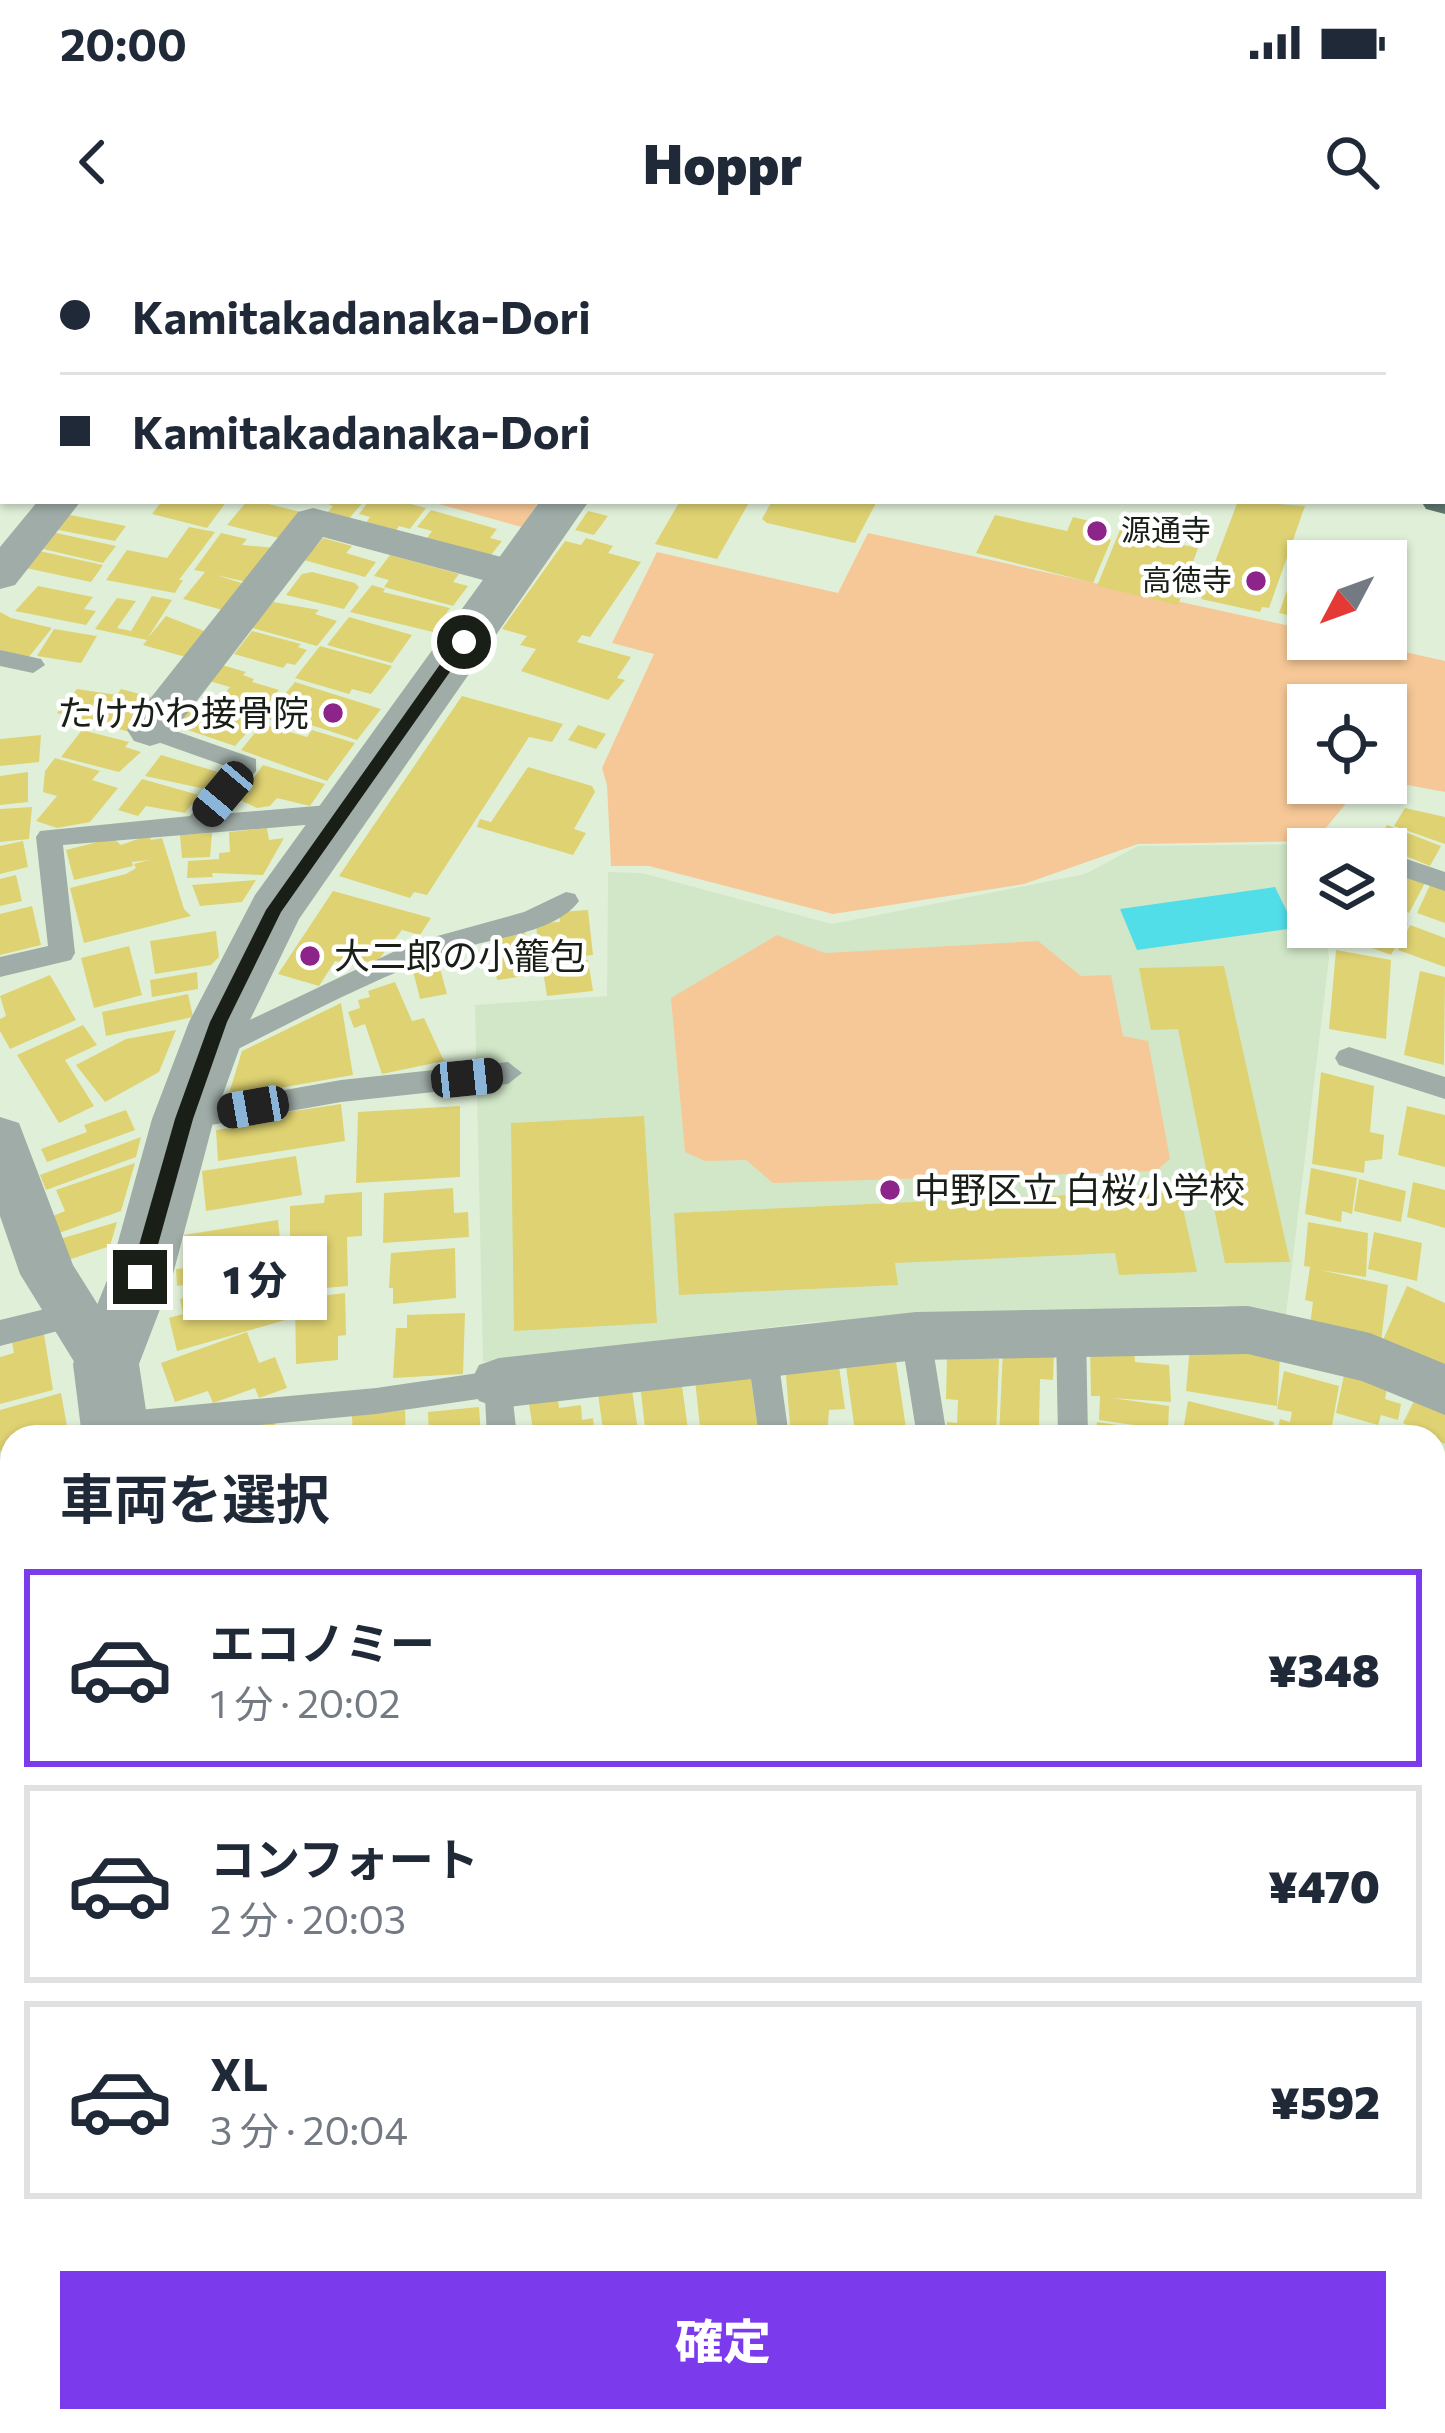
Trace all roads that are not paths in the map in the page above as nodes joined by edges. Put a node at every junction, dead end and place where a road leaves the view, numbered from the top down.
1 (58, 504) edge
2 (564, 504) edge
3 (513, 574) junction
4 (0, 575) edge
5 (0, 658) edge
6 (33, 665) dead end
7 (150, 730) joint
8 (340, 813) junction
9 (199, 824) junction
10 (1407, 868) edge
11 (1445, 882) edge
12 (566, 901) dead end
13 (0, 967) edge
14 (208, 1051) junction
15 (1349, 1058) dead end
16 (508, 1073) dead end
17 (1445, 1088) edge
18 (184, 1119) junction
19 (0, 1138) edge
20 (74, 1315) junction
21 (1070, 1332) junction
22 (0, 1333) edge
23 (916, 1336) junction
24 (762, 1350) junction
25 (106, 1364) junction
26 (1445, 1390) edge
27 (501, 1410) edge
28 (115, 1425) edge
29 (168, 1425) edge
30 (772, 1425) edge
31 (930, 1425) edge
32 (1073, 1425) edge

1 - 4 street
2 - 3 street
3 - 7 street
3 - 8 street
5 - 6 lane
7 - 9 lane
8 - 9 lane
8 - 14 street
9 - 13 lane
10 - 11 lane
12 - 14 lane
14 - 18 street
15 - 17 lane
16 - 18 lane
18 - 25 street
19 - 20 street
20 - 22 lane
20 - 25 street
21 - 23 street
21 - 26 street
21 - 32 lane
23 - 24 street
23 - 31 lane
24 - 27 street
24 - 30 lane
25 - 28 street
27 - 29 lane

